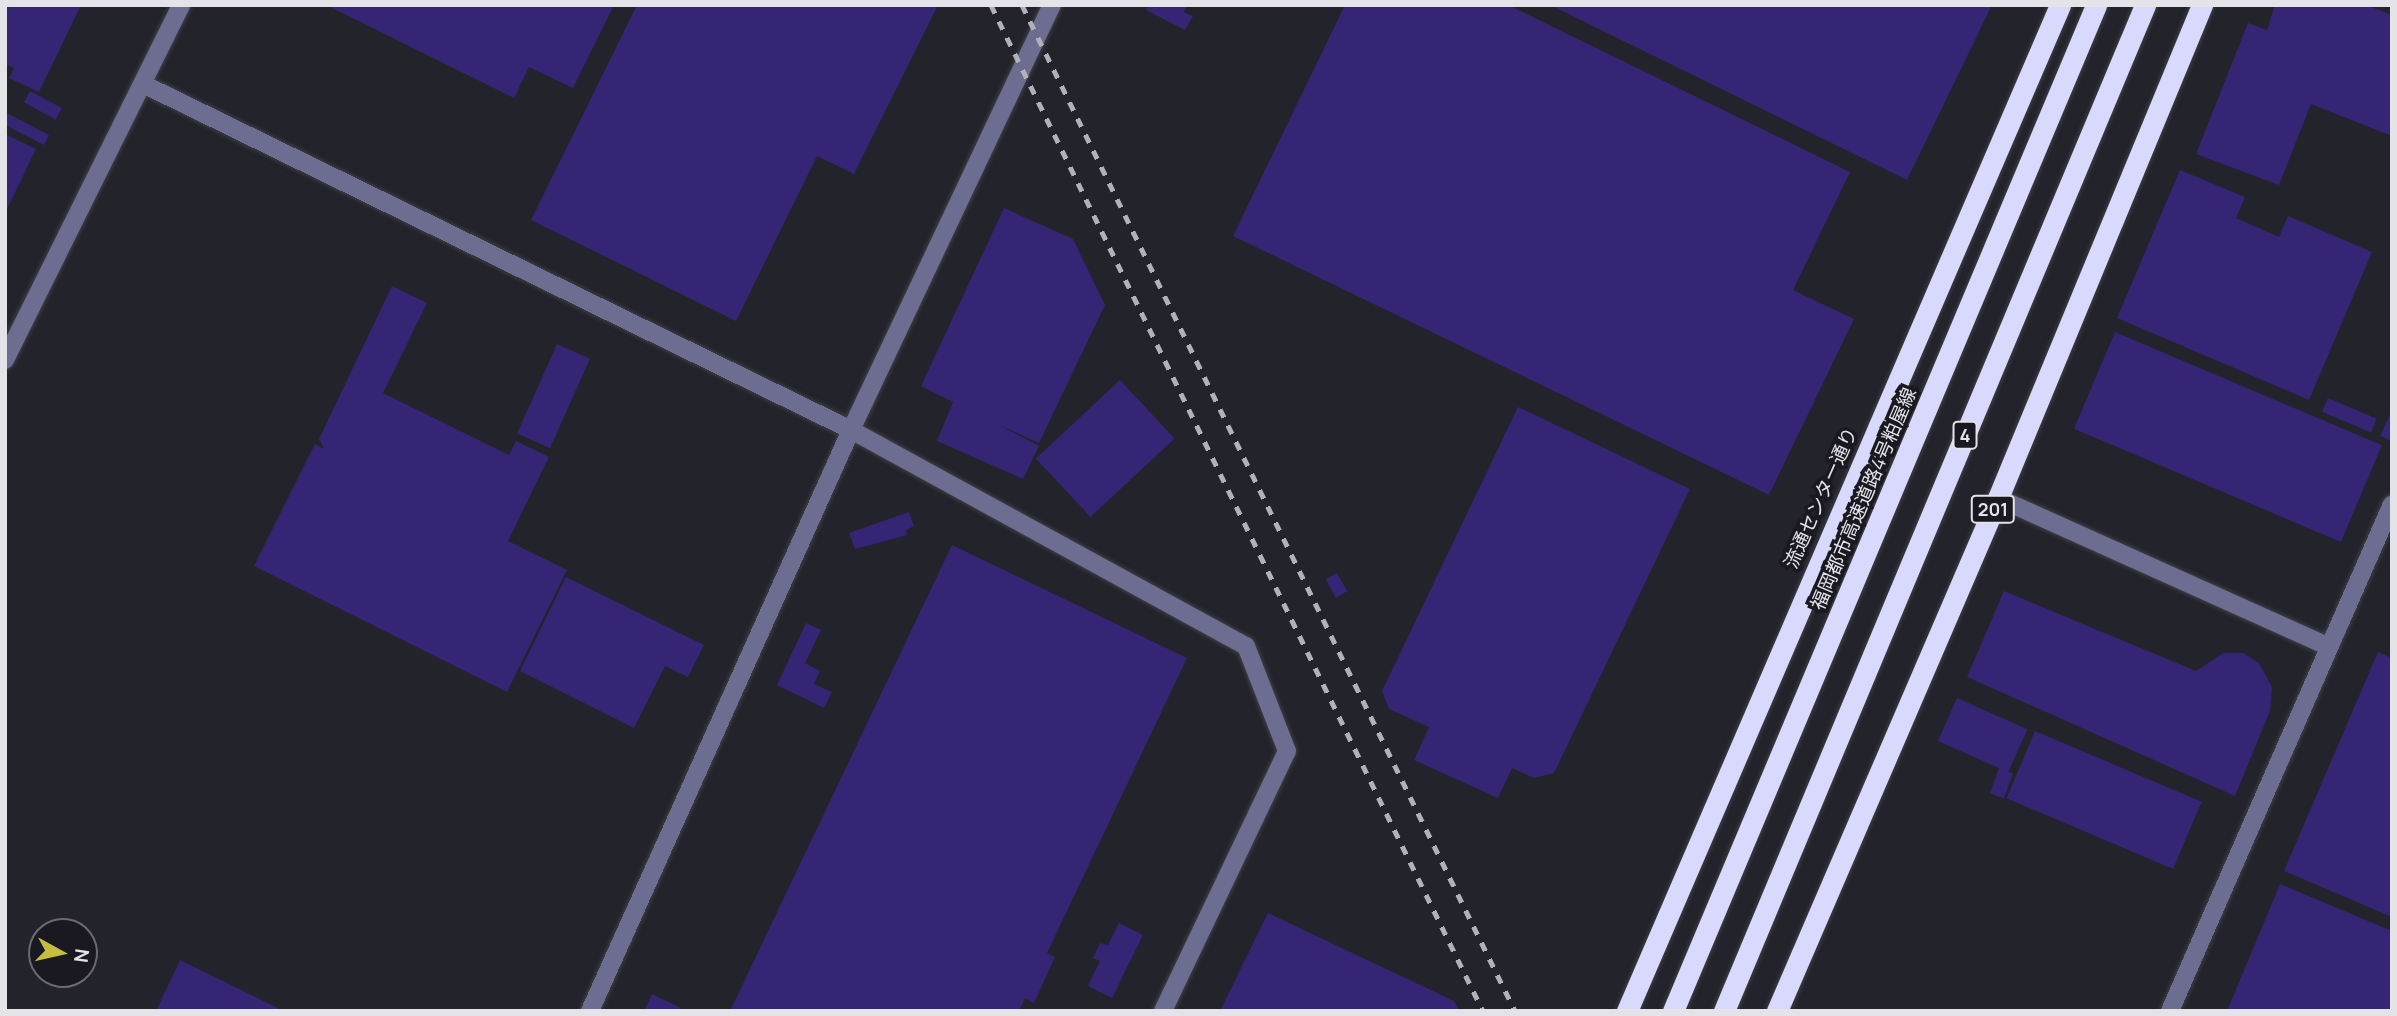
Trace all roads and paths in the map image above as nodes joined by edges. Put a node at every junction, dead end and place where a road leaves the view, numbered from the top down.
1 (181, 5) edge
2 (1052, 5) edge
3 (2060, 5) edge
4 (2096, 5) edge
5 (2145, 5) edge
6 (2202, 5) edge
7 (143, 85) junction
8 (5, 360) edge
9 (851, 430) junction
10 (1998, 498) junction
11 (2392, 503) edge
12 (2329, 647) junction
13 (590, 1011) edge
14 (1163, 1011) edge
15 (1627, 1011) edge
16 (1673, 1011) edge
17 (1724, 1011) edge
18 (1777, 1011) edge
19 (2170, 1011) edge

1 - 7 street
2 - 9 street
3 - 15 highway, 流通センター通り
4 - 16 highway, 福岡都市高速道路4号粕屋線 / 4
5 - 17 highway, 4
6 - 10 highway, 201
7 - 8 street
7 - 9 street
9 - 13 street
9 - 14 street
10 - 12 street
10 - 18 highway, 201
11 - 12 street
12 - 19 street

